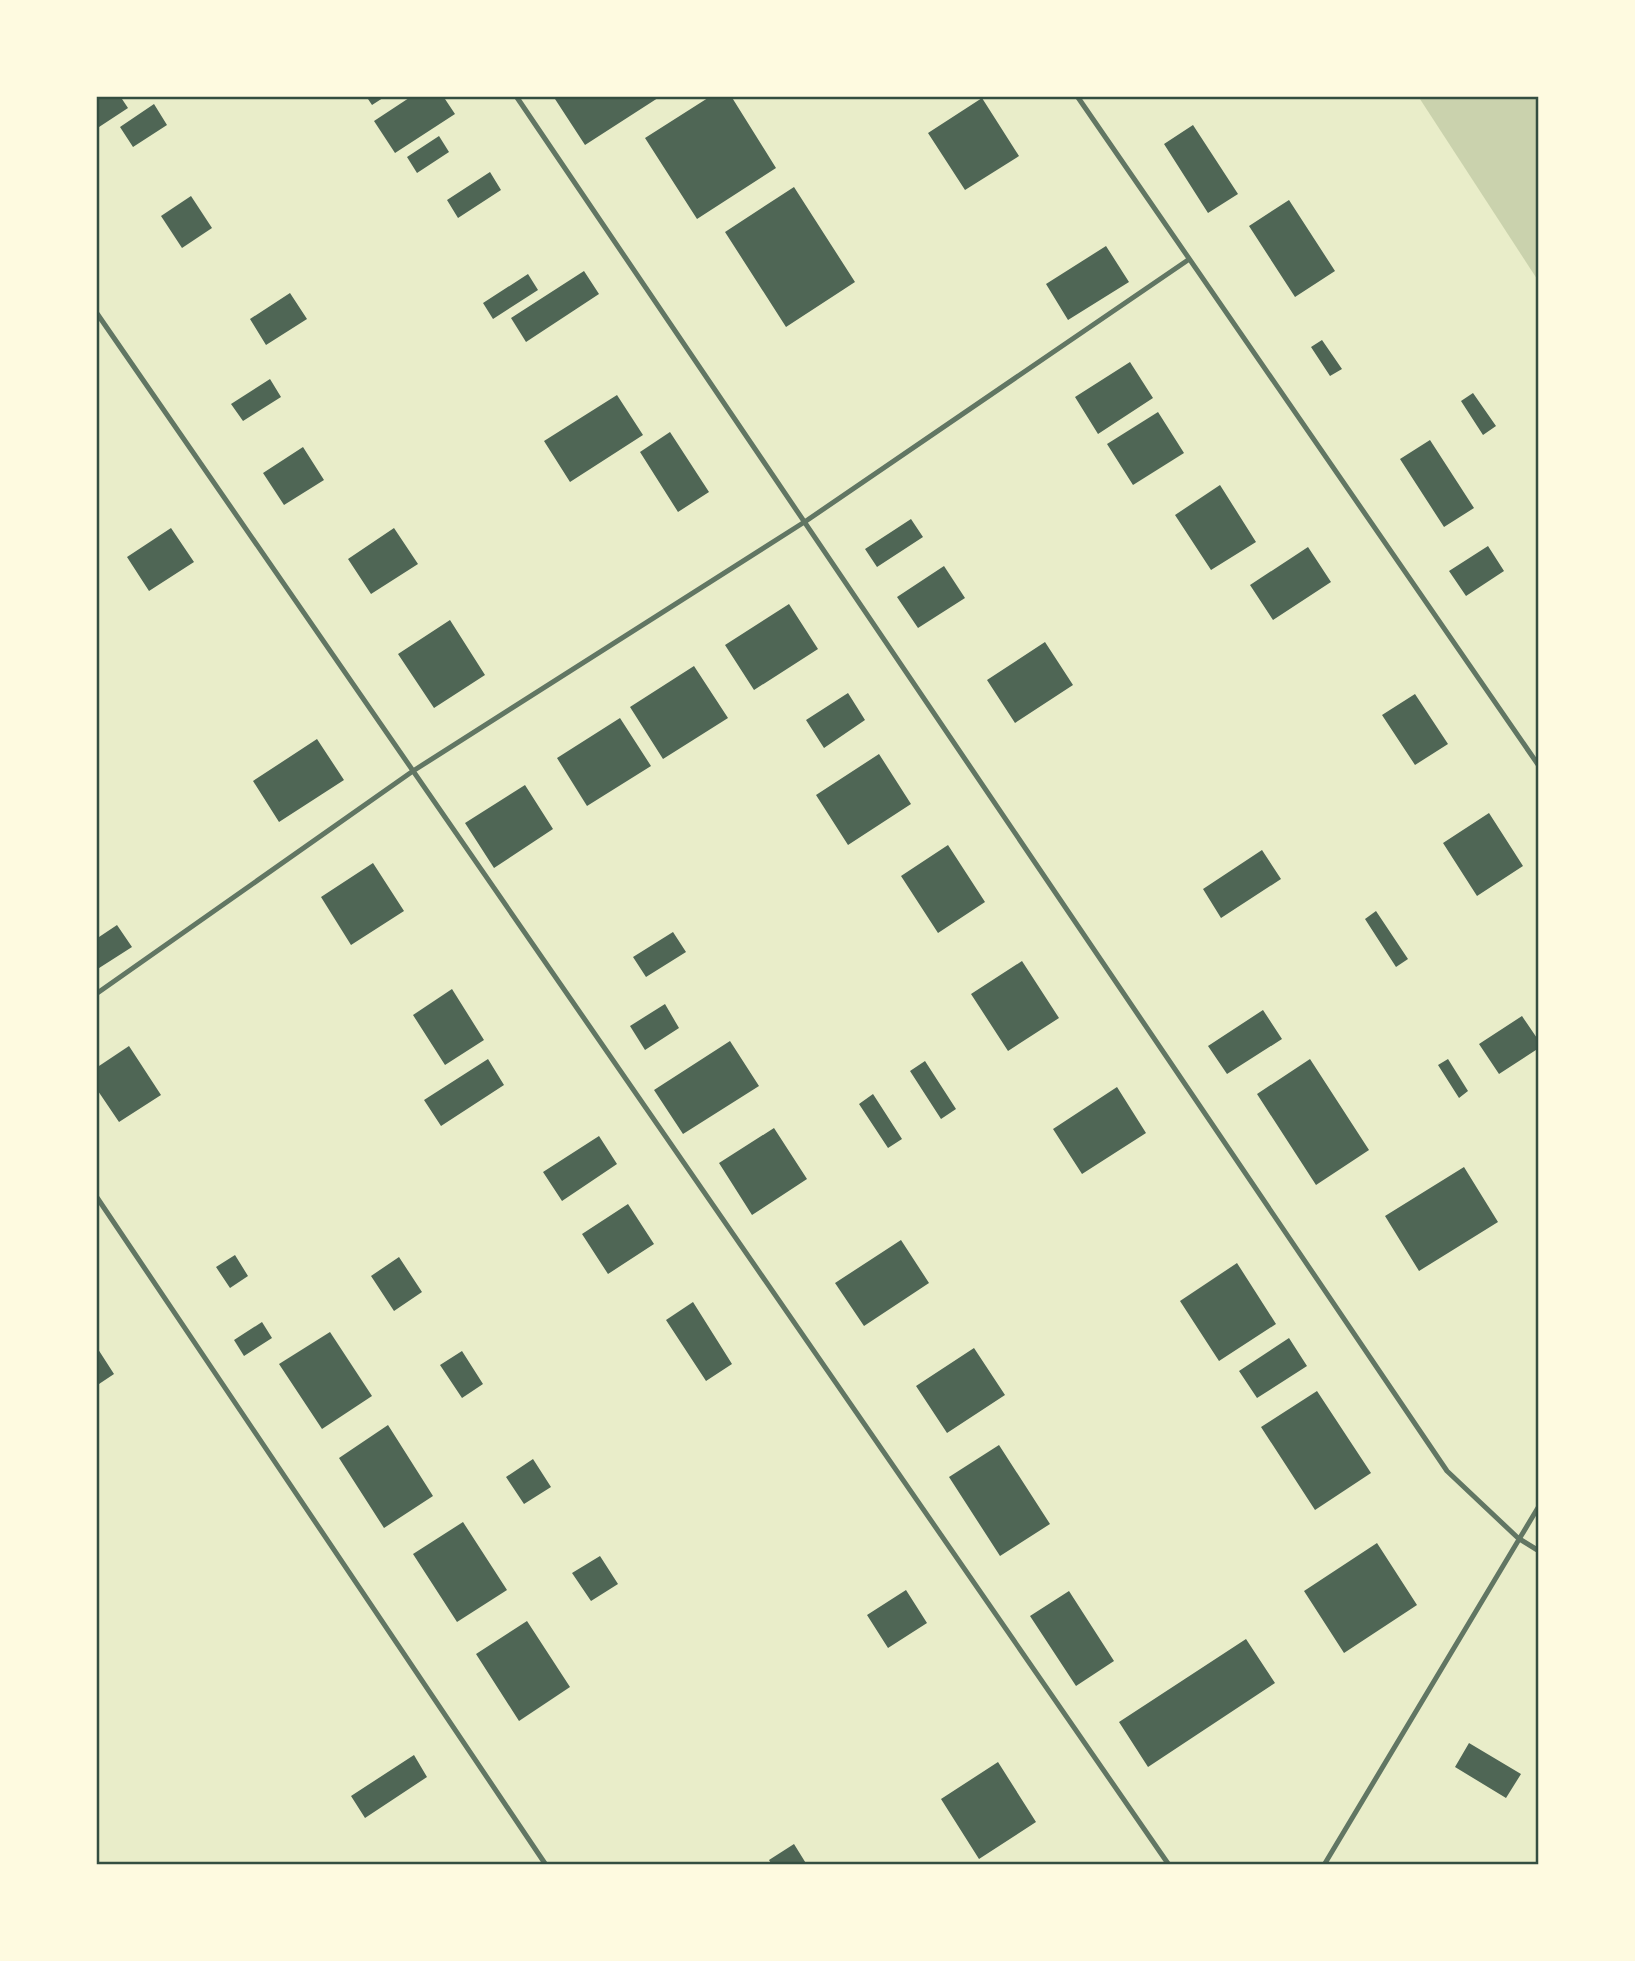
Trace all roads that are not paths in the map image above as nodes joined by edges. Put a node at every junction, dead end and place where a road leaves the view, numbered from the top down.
1 (516, 96) edge
2 (1077, 96) edge
3 (1188, 260) junction
4 (96, 312) edge
5 (806, 521) junction
6 (1539, 766) edge
7 (412, 771) junction
8 (96, 994) edge
9 (96, 1196) edge
10 (1539, 1506) edge
11 (1518, 1538) junction
12 (1539, 1550) edge
13 (546, 1865) edge
14 (1169, 1865) edge
15 (1324, 1865) edge

1 - 5 lane
2 - 3 lane
3 - 5 lane
3 - 6 lane
4 - 7 lane
5 - 7 lane
5 - 11 lane
7 - 8 lane
7 - 14 lane
9 - 13 lane
10 - 11 lane
11 - 12 lane
11 - 15 lane

